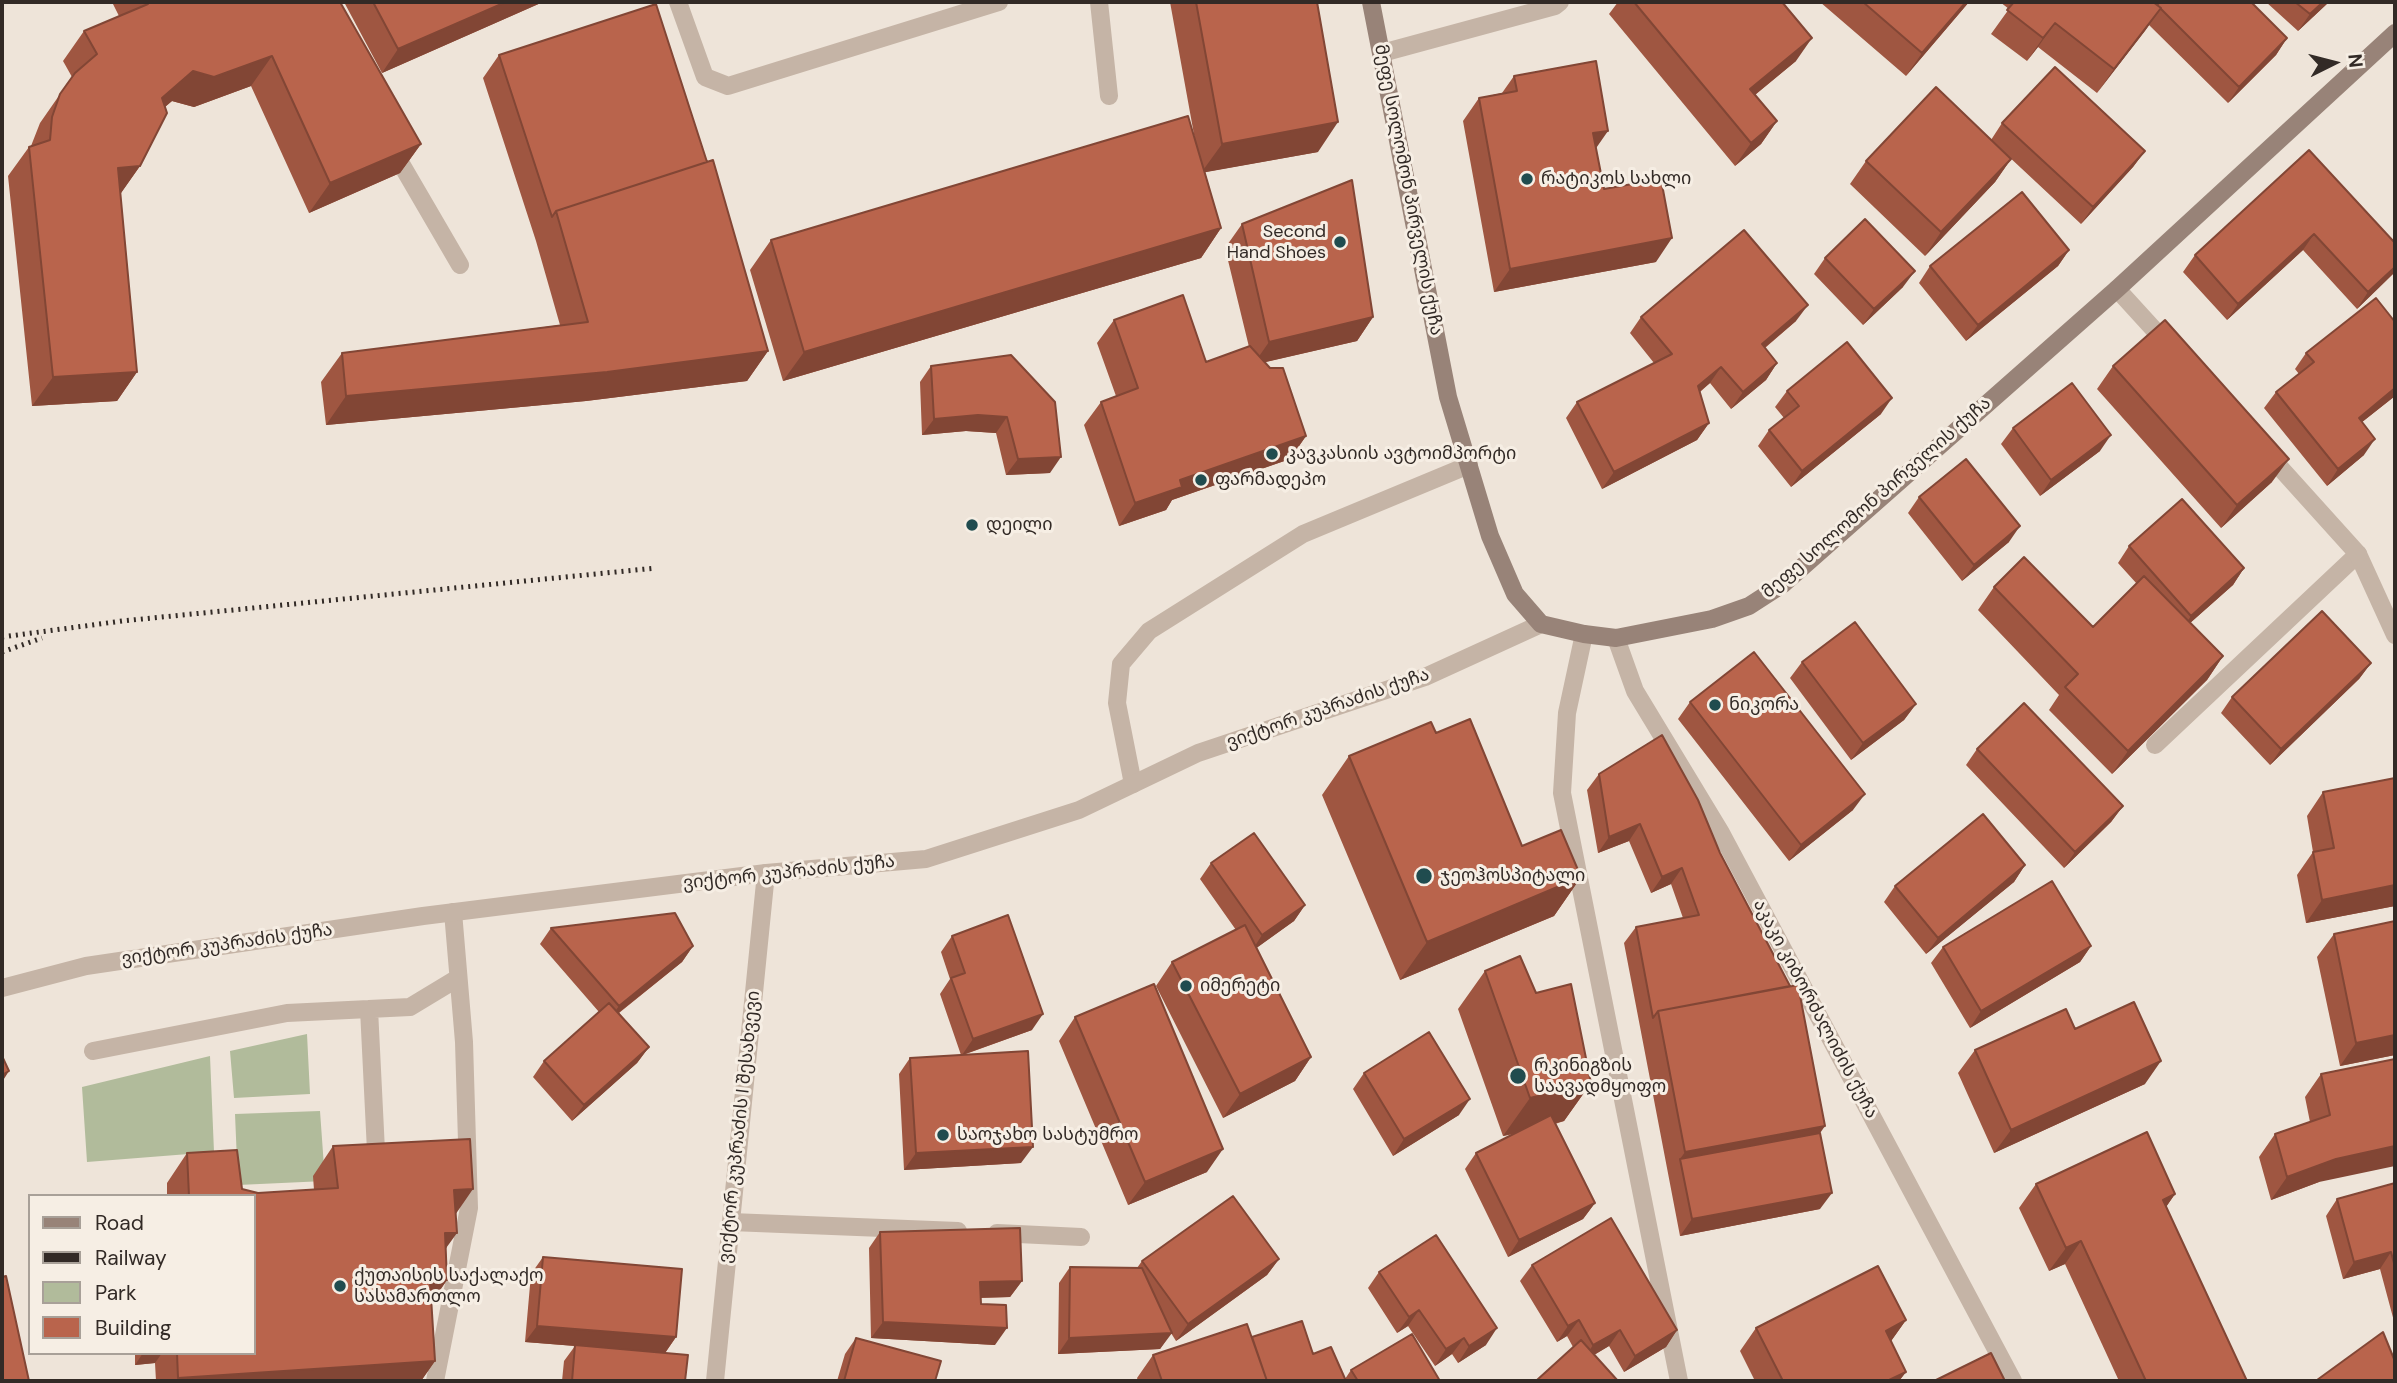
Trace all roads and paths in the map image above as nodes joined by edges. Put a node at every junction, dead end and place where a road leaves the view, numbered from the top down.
1 (678, 2) edge
2 (999, 2) edge
3 (1099, 2) edge
4 (1371, 2) edge
5 (1560, 2) edge
6 (2395, 33) edge
7 (1382, 53) junction
8 (1109, 96) dead end
9 (383, 133) edge
10 (460, 265) dead end
11 (2117, 289) junction
12 (2182, 360) edge
13 (2256, 442) edge
14 (1469, 466) junction
15 (2358, 554) junction
16 (1541, 624) junction
17 (1584, 634) junction
18 (2395, 635) edge
19 (1616, 638) junction
20 (2155, 745) edge
21 (1133, 784) junction
22 (766, 873) junction
23 (453, 912) junction
24 (458, 978) junction
25 (2, 988) edge
26 (369, 1009) junction
27 (93, 1051) dead end
28 (376, 1151) edge
29 (731, 1222) junction
30 (1081, 1237) dead end
31 (435, 1381) edge
32 (715, 1381) edge
33 (1679, 1381) edge
34 (2012, 1381) edge

1 - 2 street
3 - 8 street
4 - 7 main road, მეფე სოლომონ პირველის ქუჩა
5 - 7 street
6 - 11 main road, მეფე სოლომონ პირველის ქუჩა
7 - 14 main road, მეფე სოლომონ პირველის ქუჩა
9 - 10 street
11 - 12 street
11 - 19 main road, მეფე სოლომონ პირველის ქუჩა
13 - 15 street
14 - 16 main road, მეფე სოლომონ პირველის ქუჩა
14 - 21 street
15 - 18 street
15 - 20 street
16 - 17 main road, მეფე სოლომონ პირველის ქუჩა
16 - 21 street, ვიქტორ კუპრაძის ქუჩა
17 - 19 main road, მეფე სოლომონ პირველის ქუჩა
17 - 33 street
19 - 34 street, აკაკი კიბორძალიძის ქუჩა
21 - 22 street, ვიქტორ კუპრაძის ქუჩა
22 - 23 street, ვიქტორ კუპრაძის ქუჩა
22 - 29 street, ვიქტორ კუპრაძის I შესახვევი
23 - 24 street
23 - 25 street, ვიქტორ კუპრაძის ქუჩა
24 - 26 street
24 - 31 street
26 - 27 street
26 - 28 street
29 - 30 street
29 - 32 street, ვიქტორ კუპრაძის I შესახვევი

